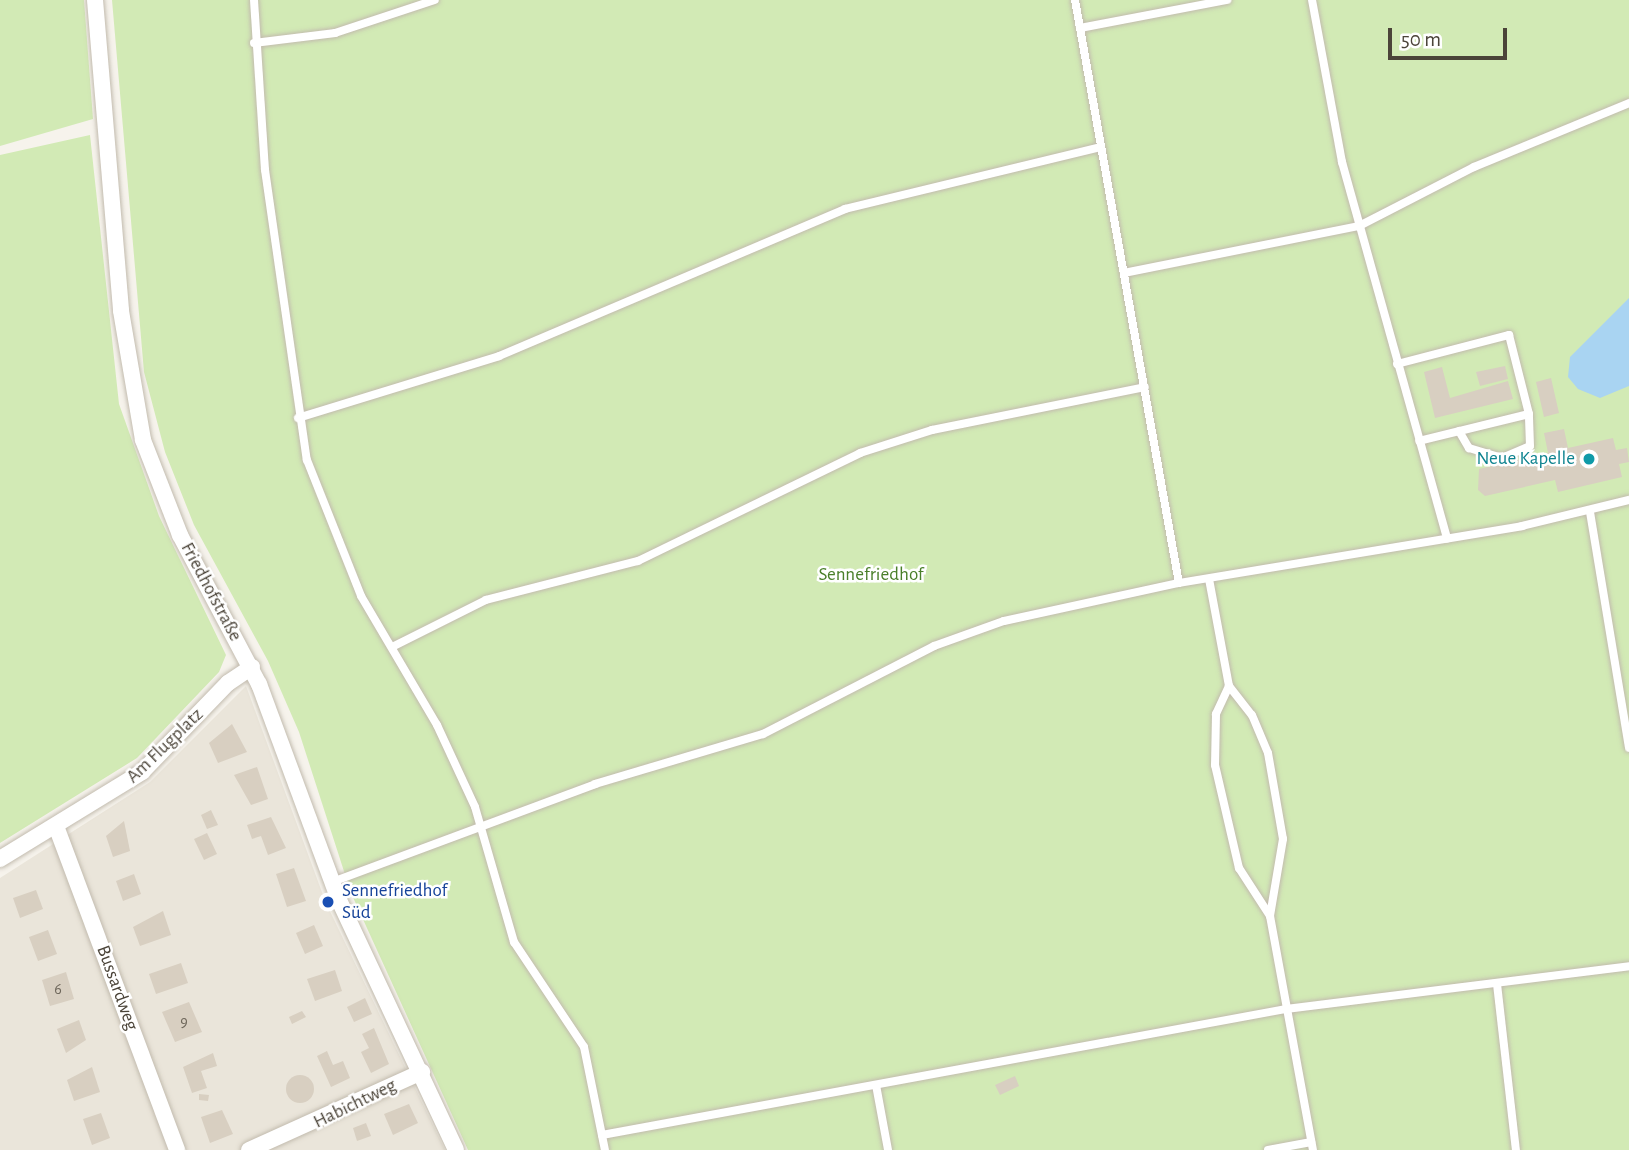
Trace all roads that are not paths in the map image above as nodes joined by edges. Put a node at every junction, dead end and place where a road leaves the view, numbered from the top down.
1 (95, 0) edge
2 (254, 0) edge
3 (435, 0) edge
4 (1075, 0) edge
5 (1227, 0) edge
6 (1312, 0) edge
7 (1080, 28) junction
8 (254, 43) junction
9 (1629, 103) edge
10 (1101, 147) junction
11 (1359, 226) junction
12 (1124, 273) junction
13 (1397, 364) junction
14 (1145, 387) junction
15 (1529, 414) junction
16 (298, 418) junction
17 (1460, 431) junction
18 (1419, 441) junction
19 (1629, 500) edge
20 (1590, 512) junction
21 (1447, 539) junction
22 (1209, 579) junction
23 (1179, 583) junction
24 (392, 647) junction
25 (252, 667) junction
26 (1229, 686) junction
27 (1629, 748) edge
28 (481, 824) junction
29 (56, 826) junction
30 (0, 859) edge
31 (332, 883) junction
32 (1270, 916) junction
33 (1629, 966) edge
34 (1497, 984) junction
35 (1286, 1009) junction
36 (422, 1072) junction
37 (876, 1085) junction
38 (602, 1135) junction
39 (1312, 1146) edge
40 (177, 1150) edge
41 (248, 1150) edge
42 (456, 1150) edge
43 (605, 1150) edge
44 (888, 1150) edge
45 (1268, 1150) edge
46 (1516, 1150) edge

1 - 25 street, Friedhofstraße
2 - 8 lane
3 - 8 lane
4 - 7 lane
5 - 7 lane
6 - 11 lane
7 - 10 lane
8 - 16 lane
9 - 11 lane
10 - 12 lane
10 - 16 lane
11 - 12 lane
11 - 13 lane
12 - 14 lane
13 - 15 lane
13 - 18 lane
14 - 23 lane
14 - 24 lane
15 - 17 lane
15 - 17 lane
16 - 24 lane
17 - 18 lane
18 - 21 lane
19 - 20 lane
20 - 21 lane
20 - 27 lane
21 - 22 lane
22 - 23 lane
22 - 26 lane
23 - 28 lane
24 - 28 lane
25 - 29 street, Am Flugplatz
25 - 31 street, Friedhofstraße
26 - 32 lane
26 - 32 lane
28 - 31 lane
28 - 38 lane
29 - 30 street, Am Flugplatz
29 - 40 street, Bussardweg
31 - 36 street, Friedhofstraße
32 - 35 lane
33 - 34 lane
34 - 35 lane
34 - 46 lane
35 - 37 lane
35 - 39 lane
36 - 41 street, Habichtweg
36 - 42 street, Friedhofstraße
37 - 38 lane
37 - 44 lane
38 - 43 lane
39 - 45 lane

